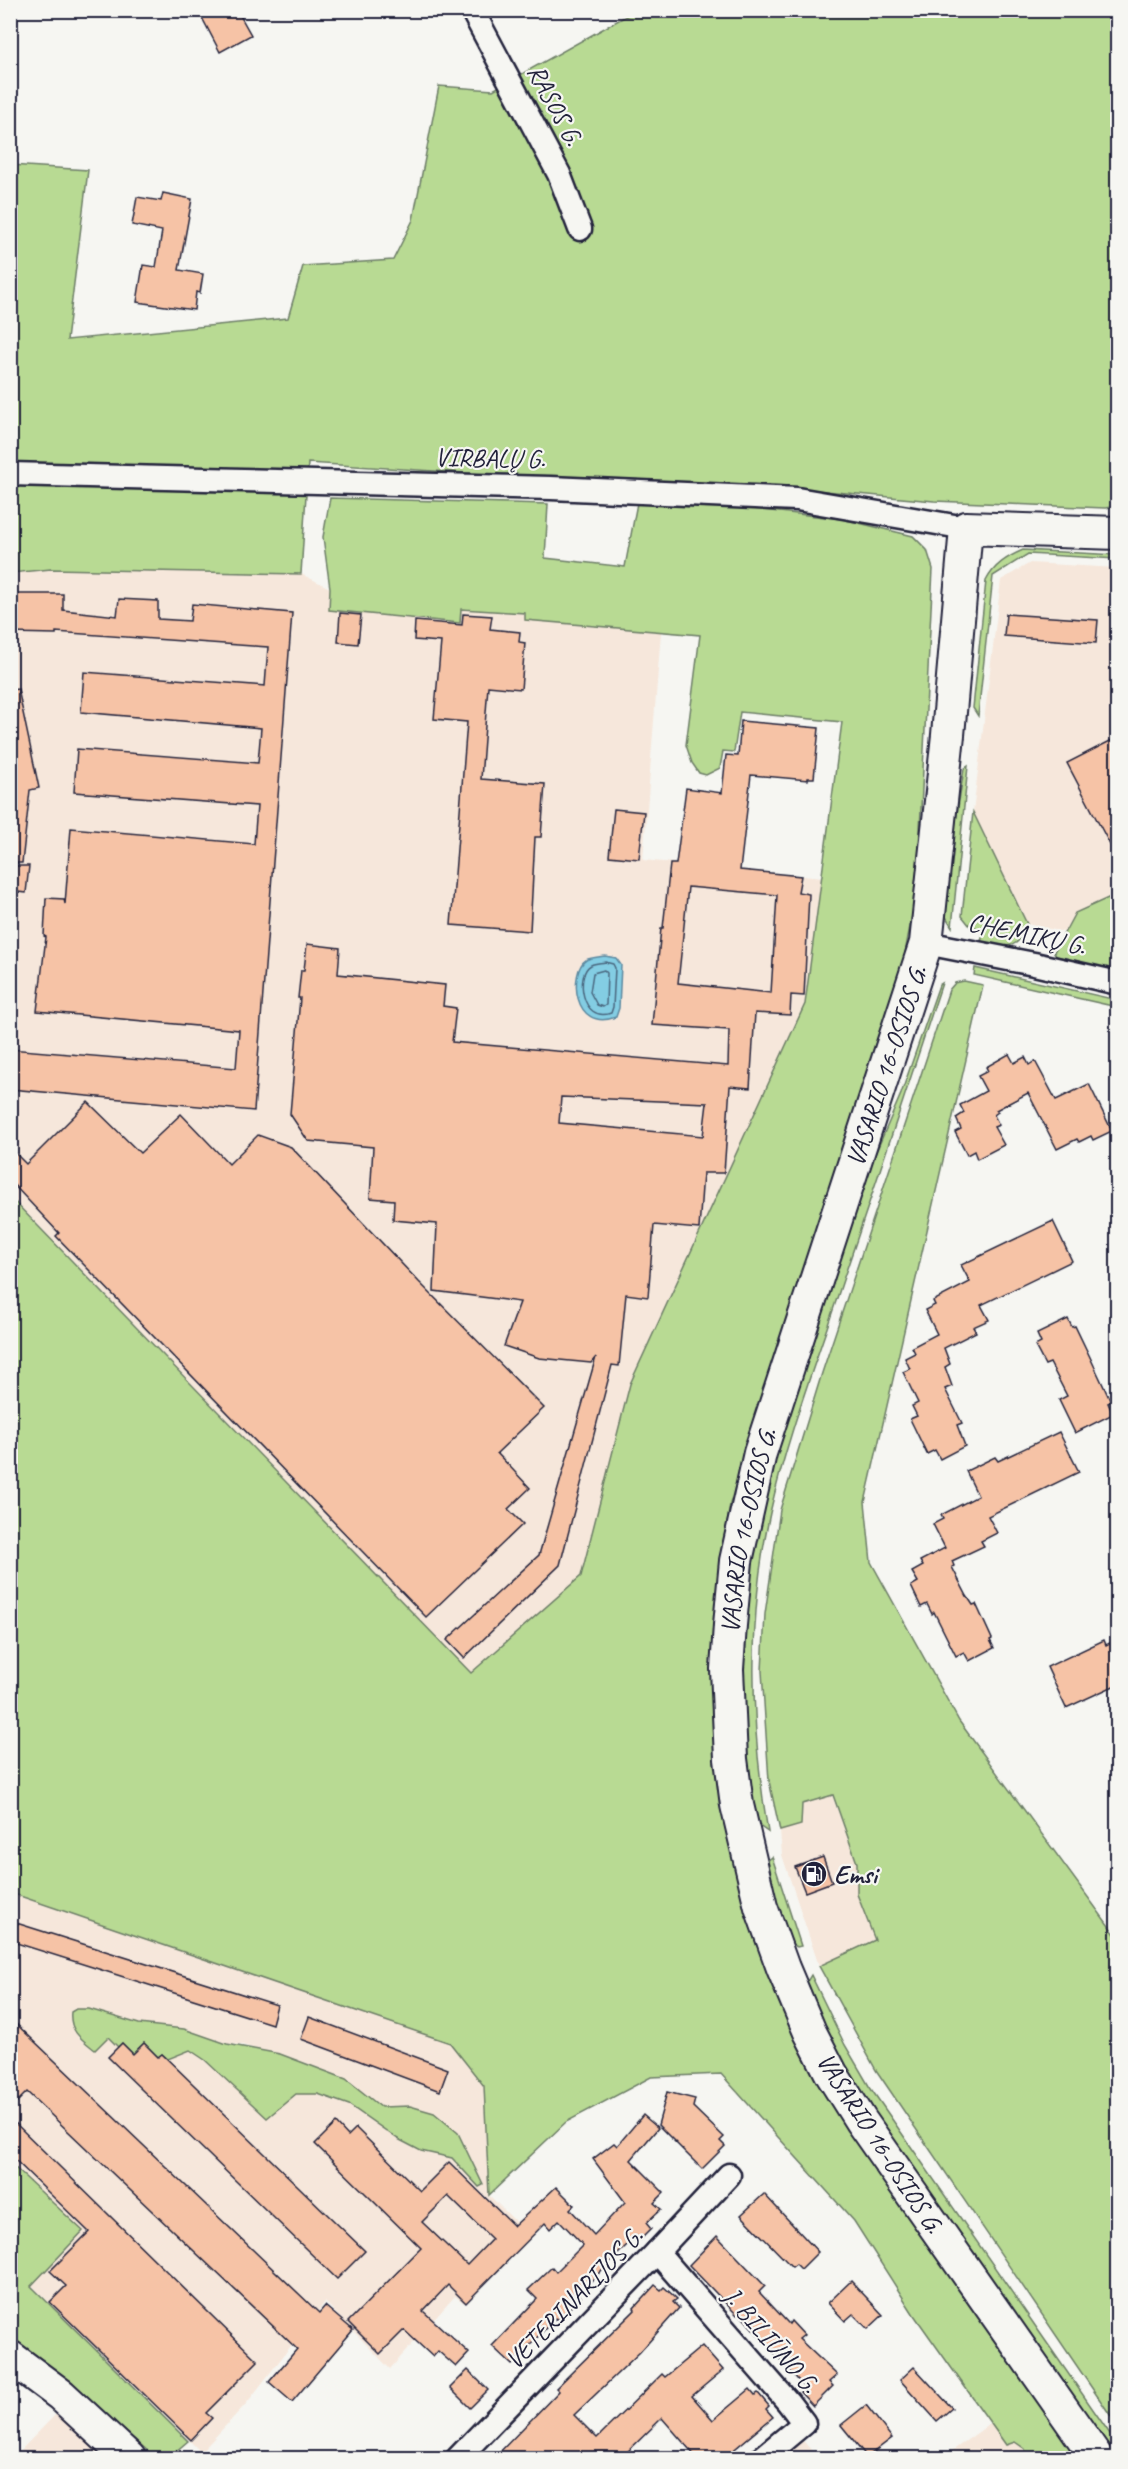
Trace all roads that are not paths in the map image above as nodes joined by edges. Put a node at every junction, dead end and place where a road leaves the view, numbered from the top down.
1 (472, 10) edge
2 (580, 229) dead end
3 (10, 474) edge
4 (966, 528) junction
5 (1118, 533) edge
6 (926, 943) junction
7 (1118, 983) edge
8 (729, 2175) dead end
9 (657, 2253) junction
10 (10, 2357) edge
11 (129, 2458) edge
12 (458, 2458) edge
13 (762, 2458) edge
14 (1097, 2458) edge

1 - 2 street, RASOS G.
3 - 4 street, VIRBALŲ G.
4 - 5 main road
4 - 6 main road, VASARIO 16-OSIOS G.
6 - 7 street, CHEMIKŲ G.
6 - 14 main road, VASARIO 16-OSIOS G.
8 - 9 street, VETERINARIJOS G.
9 - 12 street, VETERINARIJOS G.
9 - 13 street, J. BILIŪNO G.
10 - 11 main road

